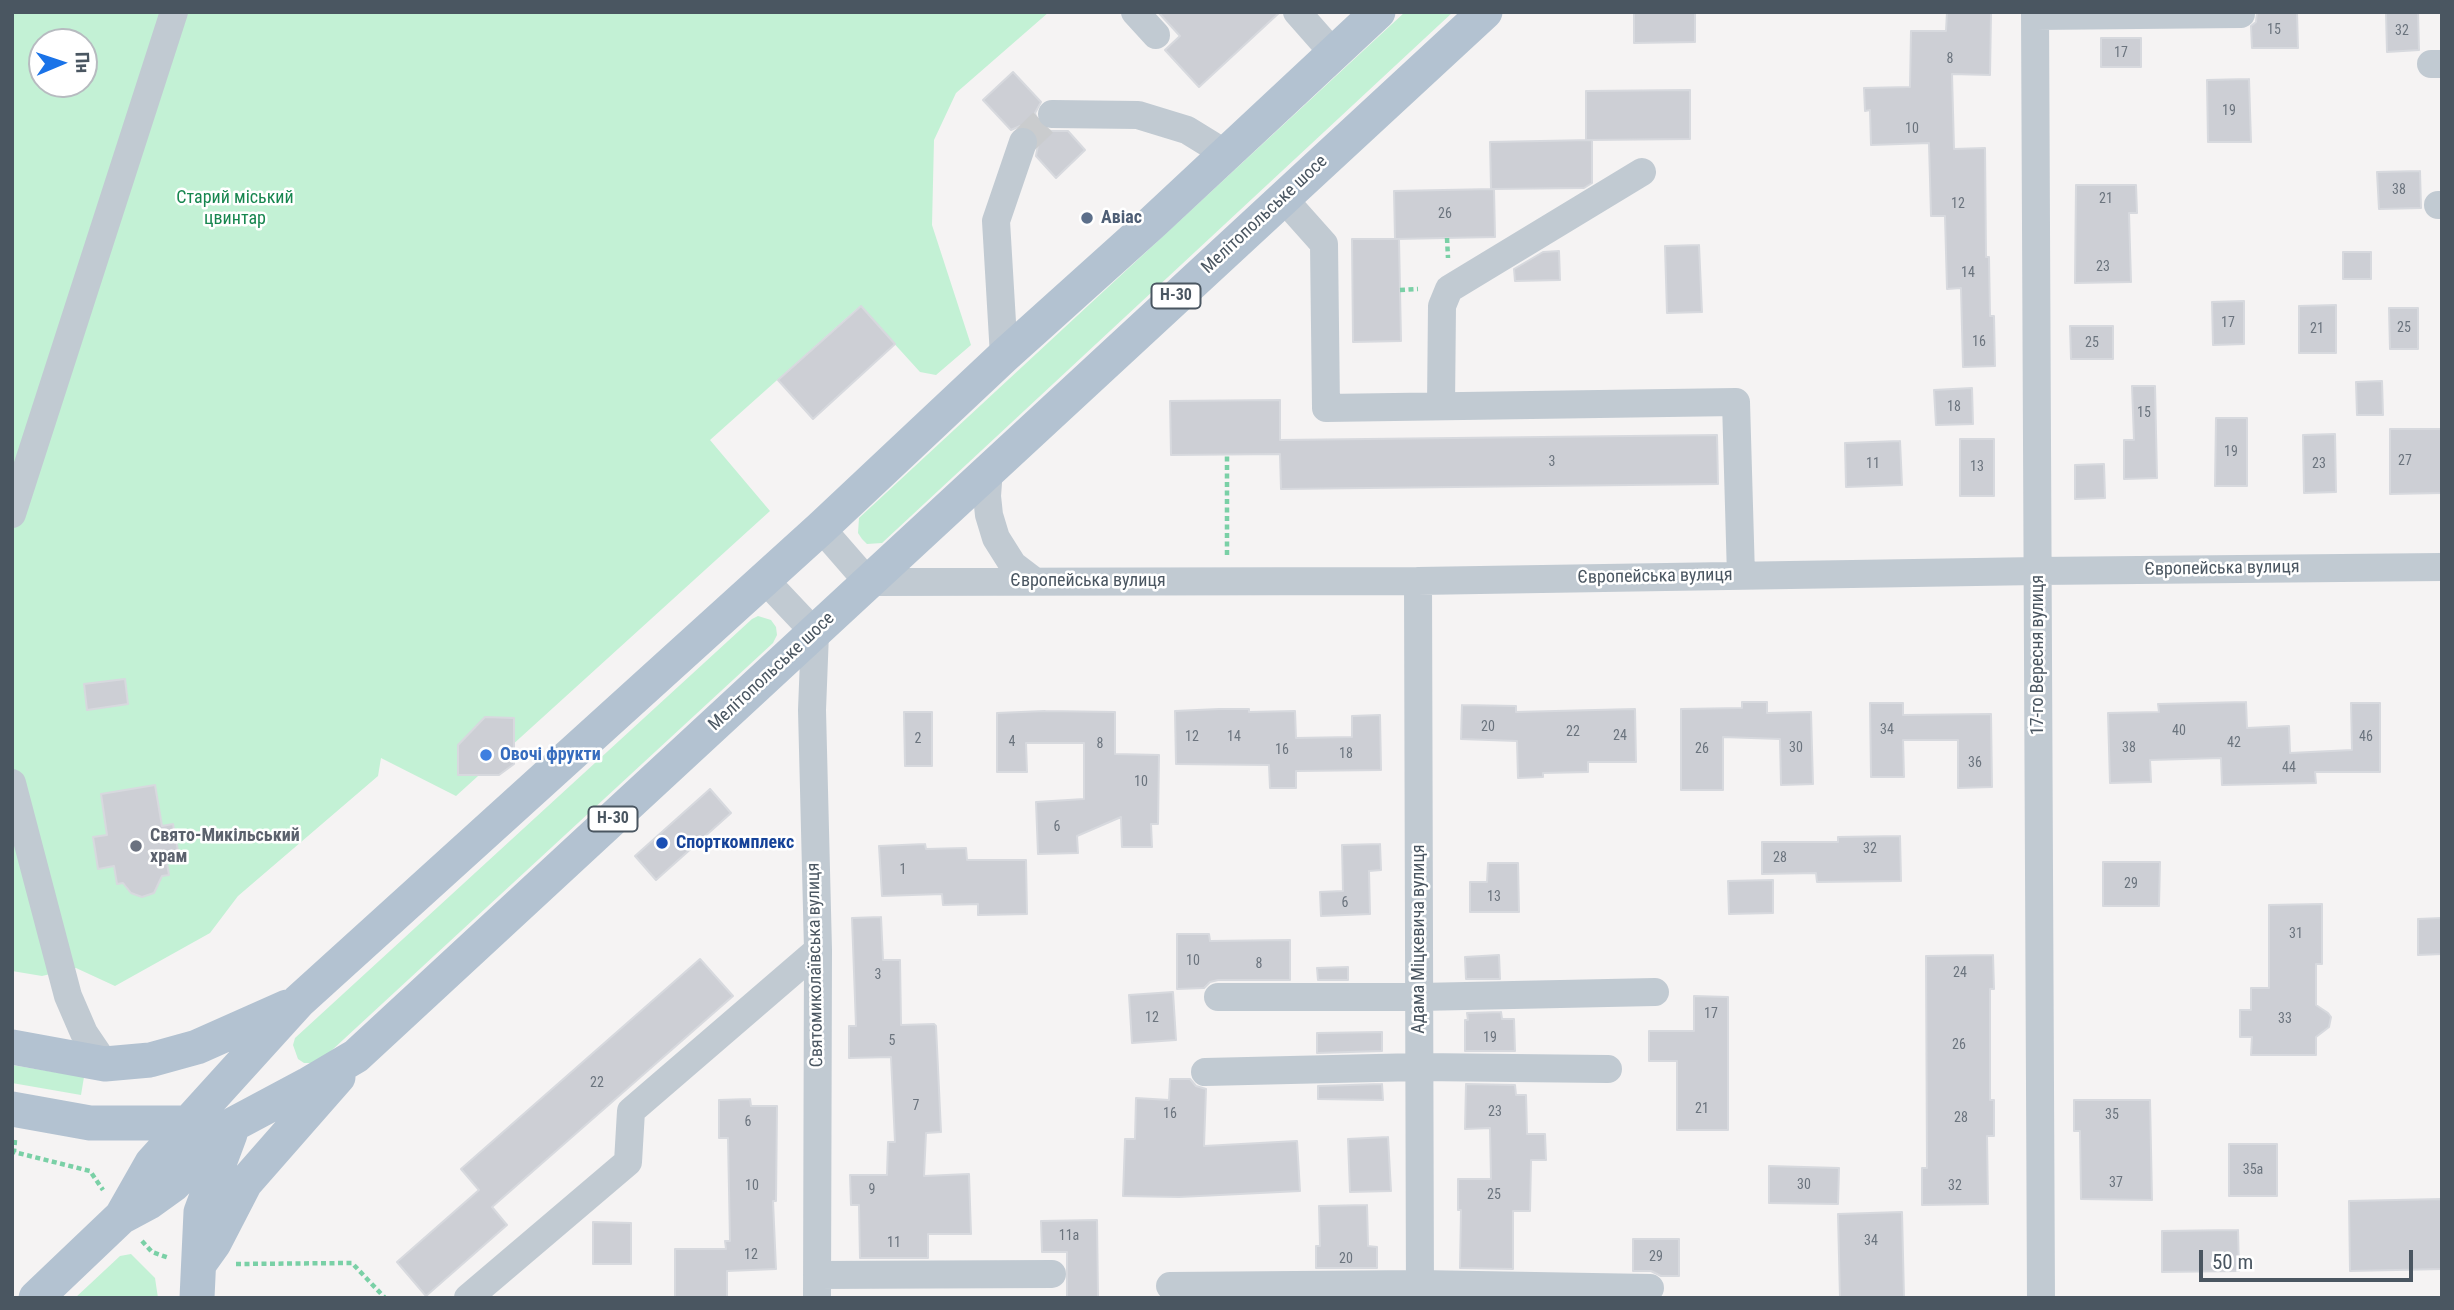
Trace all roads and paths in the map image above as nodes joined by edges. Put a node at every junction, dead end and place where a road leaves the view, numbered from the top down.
1 (173, 12) edge
2 (1135, 12) edge
3 (1297, 12) edge
4 (1378, 12) edge
5 (1485, 12) edge
6 (2035, 14) edge
7 (2241, 14) edge
8 (1156, 35) dead end
9 (1334, 54) junction
10 (1052, 114) tunnel mouth
11 (1023, 142) tunnel mouth
12 (1226, 154) junction
13 (1642, 172) dead end
14 (1283, 198) junction
15 (1004, 356) junction
16 (1441, 406) junction
17 (1227, 454) dead end
18 (989, 469) junction
19 (12, 514) edge
20 (821, 528) junction
21 (2442, 567) edge
22 (2038, 571) junction
23 (1741, 576) junction
24 (764, 579) junction
25 (1227, 581) junction
26 (1418, 581) junction
27 (868, 582) junction
28 (1034, 582) junction
29 (815, 633) junction
30 (12, 783) edge
31 (818, 950) junction
32 (1655, 992) dead end
33 (1218, 997) dead end
34 (1419, 997) junction
35 (299, 1001) junction
36 (12, 1047) edge
37 (356, 1055) junction
38 (105, 1064) junction
39 (1419, 1067) junction
40 (1608, 1069) dead end
41 (1205, 1072) dead end
42 (12, 1109) edge
43 (90, 1123) junction
44 (188, 1123) junction
45 (234, 1124) junction
46 (163, 1174) junction
47 (1052, 1274) dead end
48 (197, 1282) edge
49 (817, 1286) edge
50 (1170, 1286) dead end
51 (1650, 1288) dead end
52 (1420, 1291) edge
53 (36, 1298) edge
54 (468, 1298) edge
55 (2041, 1298) edge

1 - 19 street
2 - 8 street
3 - 9 street
4 - 9 main road
5 - 14 main road, Мелітопольське шосе / Н-30
6 - 7 street
6 - 22 street, 17-го Вересня вулиця
9 - 12 main road
10 - 12 street
11 - 15 street
12 - 15 main road
13 - 16 street
14 - 16 street
14 - 18 main road, Мелітопольське шосе / Н-30
15 - 20 main road
16 - 23 street
17 - 25 path
18 - 27 main road, Мелітопольське шосе / Н-30
18 - 28 street
20 - 24 main road
20 - 27 street
21 - 22 street, Європейська вулиця
22 - 23 street, Європейська вулиця
22 - 55 street, 17-го Вересня вулиця
23 - 26 street, Європейська вулиця
24 - 29 street
24 - 35 main road
25 - 26 street, Європейська вулиця
25 - 28 street, Європейська вулиця
26 - 34 street, Адама Міцкевича вулиця
27 - 28 street, Європейська вулиця
27 - 29 main road, Мелітопольське шосе / Н-30
29 - 31 street, Святомиколаївська вулиця
29 - 37 main road, Мелітопольське шосе / Н-30
30 - 38 street
31 - 49 street, Святомиколаївська вулиця
31 - 54 street
32 - 34 street
33 - 34 street
34 - 39 street, Адама Міцкевича вулиця
35 - 38 main road
35 - 44 main road
35 - 45 main road
36 - 38 main road
37 - 45 main road, Мелітопольське шосе
37 - 48 main road
39 - 40 street
39 - 41 street
39 - 52 street, Адама Міцкевича вулиця
42 - 43 main road
43 - 44 main road
43 - 46 main road
44 - 45 main road
44 - 46 main road
45 - 46 main road, Мелітопольське шосе
45 - 48 main road
46 - 48 main road
46 - 53 main road, Мелітопольське шосе
47 - 49 street
50 - 52 street
51 - 52 street

